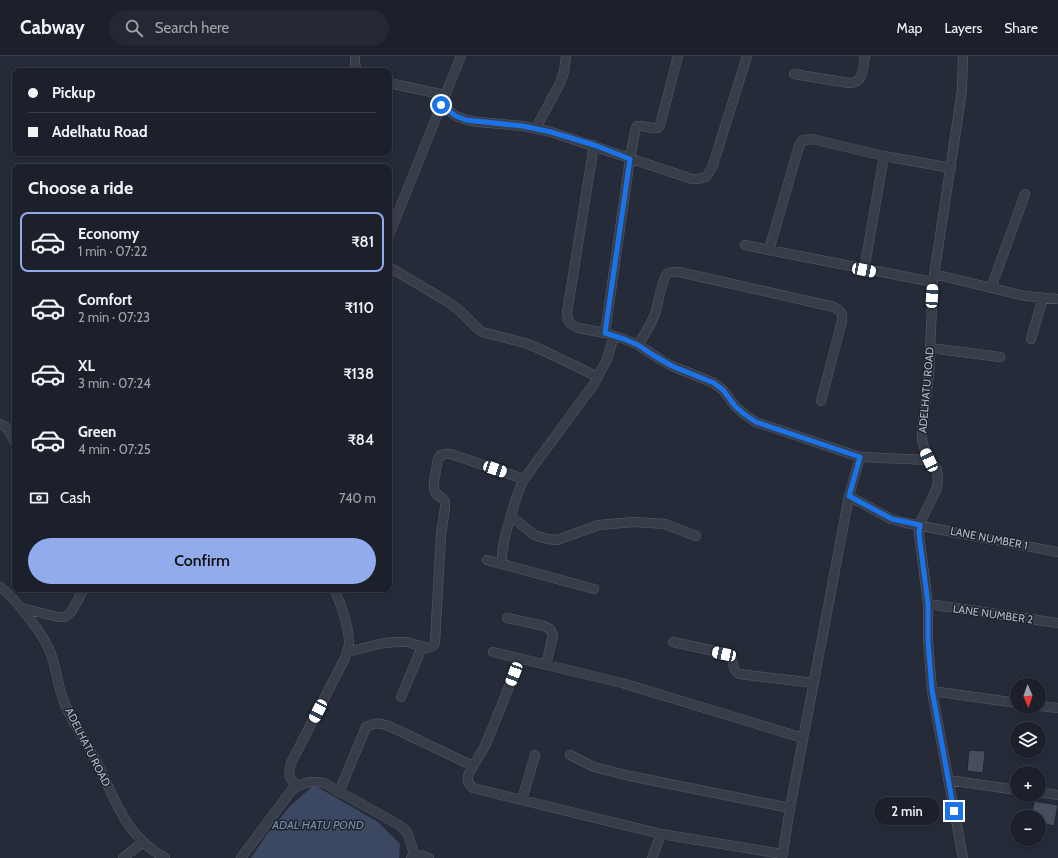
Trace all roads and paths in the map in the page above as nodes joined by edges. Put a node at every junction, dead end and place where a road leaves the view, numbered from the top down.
1 (355, 56) edge
2 (461, 56) edge
3 (566, 56) edge
4 (678, 56) edge
5 (747, 56) edge
6 (865, 56) edge
7 (963, 56) edge
8 (357, 68) edge
9 (794, 74) dead end
10 (392, 84) edge
11 (446, 95) junction
12 (441, 105) junction
13 (536, 128) junction
14 (594, 145) junction
15 (884, 156) junction
16 (630, 159) junction
17 (951, 168) junction
18 (1025, 194) dead end
19 (392, 228) edge
20 (745, 245) dead end
21 (769, 250) junction
22 (392, 269) edge
23 (864, 270) junction
24 (933, 278) junction
25 (991, 288) junction
26 (1042, 298) junction
27 (1058, 299) edge
28 (610, 334) junction
29 (1031, 340) dead end
30 (638, 345) junction
31 (930, 348) junction
32 (1000, 357) dead end
33 (598, 377) junction
34 (821, 401) dead end
35 (0, 424) edge
36 (12, 435) edge
37 (860, 457) junction
38 (929, 460) junction
39 (524, 479) junction
40 (849, 496) junction
41 (511, 516) junction
42 (920, 525) junction
43 (696, 536) dead end
44 (1058, 552) edge
45 (487, 560) dead end
46 (502, 564) junction
47 (0, 587) edge
48 (594, 589) dead end
49 (12, 592) edge
50 (82, 592) edge
51 (336, 592) edge
52 (10, 596) junction
53 (928, 604) junction
54 (21, 608) junction
55 (507, 618) dead end
56 (1058, 623) edge
57 (673, 642) dead end
58 (422, 647) junction
59 (347, 652) junction
60 (493, 652) dead end
61 (520, 659) junction
62 (546, 665) junction
63 (814, 683) junction
64 (932, 690) junction
65 (401, 697) dead end
66 (1010, 702) edge
67 (1046, 707) edge
68 (1058, 708) edge
69 (803, 738) junction
70 (535, 755) dead end
71 (570, 755) dead end
72 (473, 766) junction
73 (948, 780) junction
74 (297, 786) junction
75 (1010, 789) edge
76 (339, 792) junction
77 (1046, 793) edge
78 (1058, 795) edge
79 (522, 800) junction
80 (790, 808) junction
81 (662, 834) junction
82 (143, 842) junction
83 (413, 855) edge
84 (782, 856) edge
85 (123, 858) edge
86 (165, 858) edge
87 (241, 858) edge
88 (429, 858) edge
89 (652, 858) edge
90 (963, 858) edge

1 - 8 street
2 - 11 street
3 - 13 street
4 - 16 street
5 - 16 street
6 - 9 street
7 - 17 street, ADELHATU ROAD
10 - 11 street
11 - 12 street
12 - 13 street
12 - 19 street
13 - 14 street
14 - 16 street
14 - 28 street
15 - 17 street
15 - 21 street
15 - 23 street
16 - 28 street
17 - 24 street, ADELHATU ROAD
18 - 25 street
20 - 21 street
21 - 23 street
22 - 33 street
23 - 24 street
24 - 25 street
24 - 31 street, ADELHATU ROAD
25 - 26 street
26 - 27 street
26 - 29 street
28 - 30 street
28 - 33 street
30 - 34 street
30 - 37 street
31 - 32 street
31 - 38 street, ADELHATU ROAD
33 - 39 street
35 - 36 street
37 - 38 street
37 - 40 street
38 - 42 street, ADELHATU ROAD
39 - 41 street
39 - 58 street
40 - 42 street, LANE NUMBER 1
40 - 63 street
41 - 43 street
41 - 46 street
42 - 44 street, LANE NUMBER 1
42 - 53 street, ADELHATU ROAD
45 - 46 street
46 - 48 street
47 - 52 street, ADELHATU ROAD
49 - 52 street
50 - 54 street
51 - 59 street
52 - 54 street, ADELHATU ROAD
53 - 56 street, LANE NUMBER 2
53 - 64 street, ADELHATU ROAD
54 - 82 street, ADELHATU ROAD
55 - 62 street
57 - 63 street
58 - 59 street
58 - 65 street
59 - 74 street
60 - 61 street
61 - 62 street
61 - 72 street
62 - 69 street
63 - 69 street
64 - 66 street
64 - 73 street, ADELHATU ROAD
67 - 68 street
69 - 80 street
70 - 79 street
71 - 80 street
72 - 76 street
72 - 79 street
73 - 75 street
73 - 90 street, ADELHATU ROAD
74 - 76 street
74 - 87 street
76 - 83 street
77 - 78 street
79 - 81 street
80 - 84 street
81 - 84 street
81 - 89 street
82 - 85 street
82 - 86 street, ADELHATU ROAD
83 - 88 street

